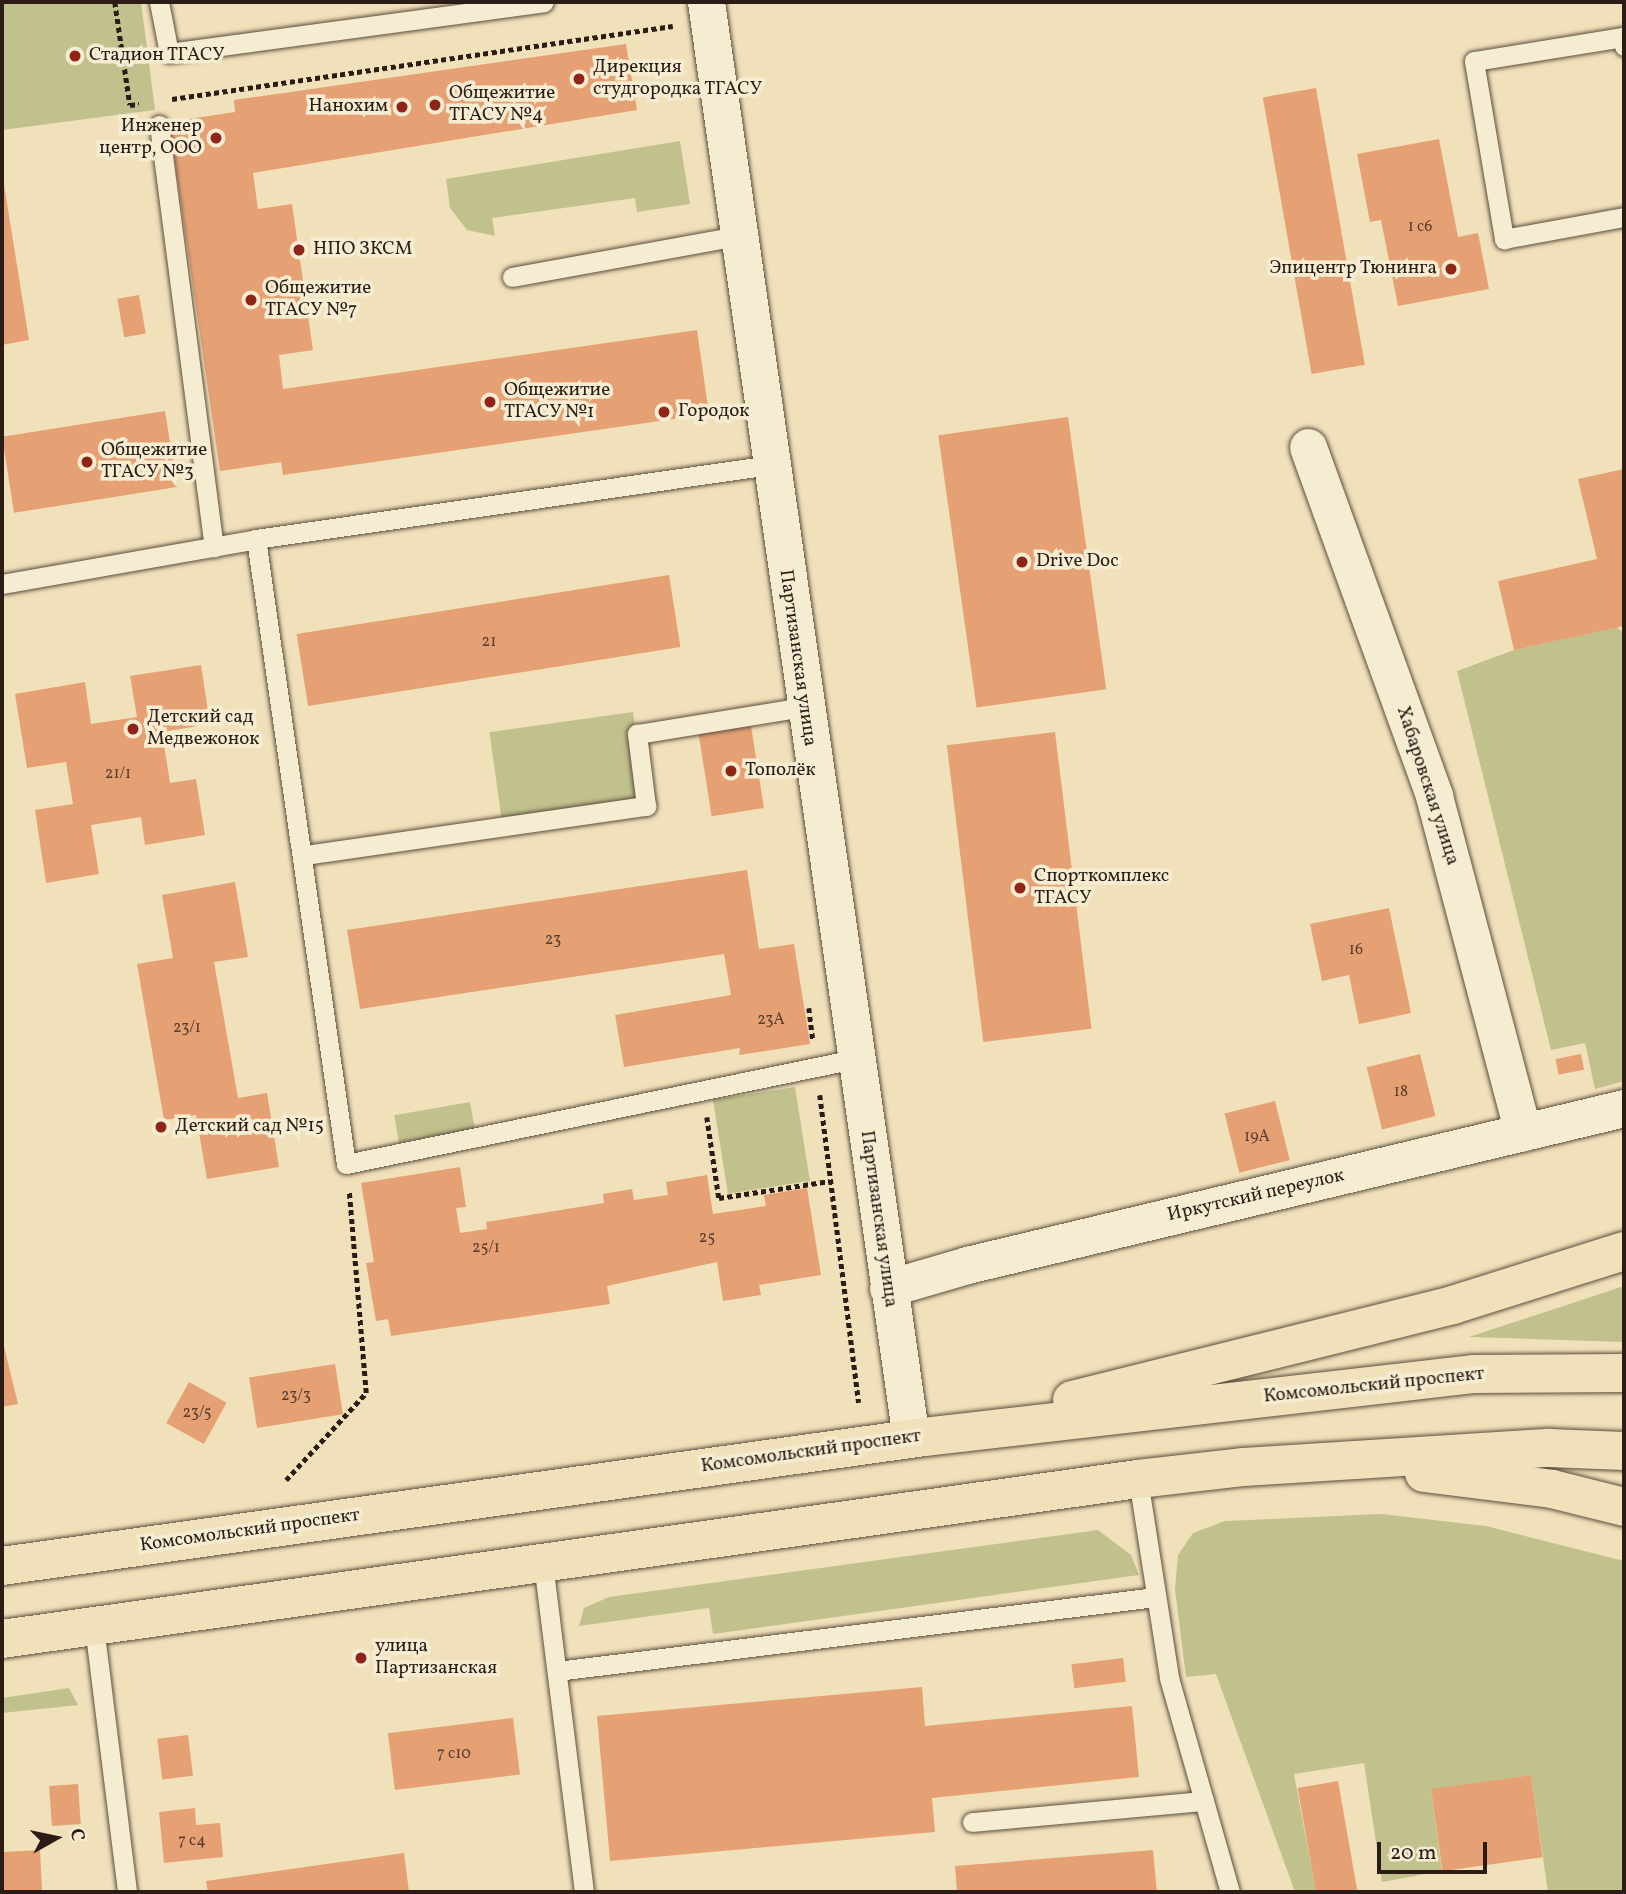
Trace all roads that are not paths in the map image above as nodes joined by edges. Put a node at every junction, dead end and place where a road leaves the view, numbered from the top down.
1 (159, 2) edge
2 (544, 2) edge
3 (706, 2) edge
4 (1624, 46) edge
5 (159, 125) dead end
6 (1624, 217) edge
7 (738, 236) junction
8 (512, 277) dead end
9 (1308, 447) dead end
10 (770, 465) junction
11 (256, 539) junction
12 (214, 547) junction
13 (2, 584) edge
14 (804, 707) junction
15 (305, 855) junction
16 (855, 1059) junction
17 (1624, 1108) edge
18 (1523, 1132) junction
19 (1624, 1251) edge
20 (888, 1288) junction
21 (1624, 1373) edge
22 (917, 1437) junction
23 (1624, 1451) edge
24 (1244, 1467) junction
25 (1138, 1479) junction
26 (1624, 1507) edge
27 (543, 1563) junction
28 (2, 1566) edge
29 (1155, 1597) junction
30 (94, 1626) junction
31 (2, 1639) edge
32 (557, 1671) junction
33 (1204, 1801) junction
34 (972, 1822) dead end
35 (127, 1892) edge
36 (583, 1892) edge
37 (1230, 1892) edge

1 - 2 lane
3 - 7 street, Партизанская улица
4 - 6 lane
5 - 12 lane
7 - 8 lane
7 - 10 street, Партизанская улица
9 - 18 street, Хабаровская улица
10 - 11 lane
10 - 14 street, Партизанская улица
11 - 12 lane
11 - 15 lane
12 - 13 lane
14 - 15 lane
14 - 16 street, Партизанская улица
15 - 16 lane
16 - 20 street, Партизанская улица
17 - 18 street, Иркутский переулок
18 - 20 street, Иркутский переулок
19 - 22 main road
20 - 22 street, Партизанская улица
21 - 22 main road, Комсомольский проспект
22 - 28 main road, Комсомольский проспект
23 - 24 main road
24 - 25 main road
24 - 26 main road
25 - 27 main road
25 - 29 lane
27 - 30 main road
27 - 32 lane
29 - 32 lane
29 - 33 lane
30 - 31 main road
30 - 35 lane
32 - 36 lane
33 - 34 lane
33 - 37 lane

